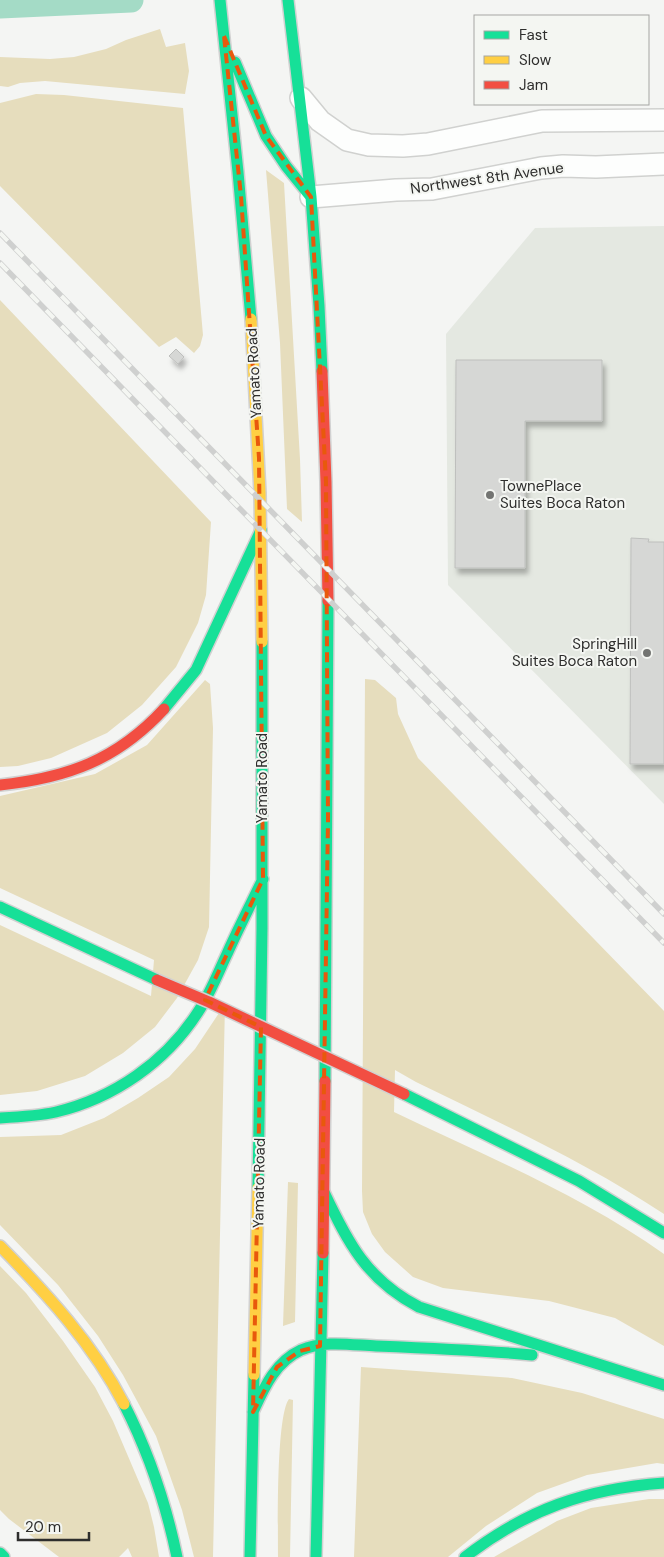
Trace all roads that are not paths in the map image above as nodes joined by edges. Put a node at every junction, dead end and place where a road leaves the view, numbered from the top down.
1 (220, 0) edge
2 (288, 0) edge
3 (224, 36) junction
4 (300, 98) junction
5 (664, 120) edge
6 (664, 164) edge
7 (311, 197) junction
8 (261, 530) junction
9 (0, 785) edge
10 (263, 879) junction
11 (0, 907) edge
12 (0, 1118) edge
13 (324, 1192) junction
14 (664, 1233) edge
15 (0, 1246) edge
16 (320, 1346) junction
17 (581, 1359) junction
18 (664, 1385) edge
19 (253, 1412) junction
20 (664, 1484) edge
21 (0, 1553) edge
22 (4, 1557) edge
23 (177, 1557) edge
24 (250, 1557) edge
25 (316, 1557) edge
26 (465, 1557) edge

1 - 3 main road, Yamato Road
2 - 4 main road
3 - 7 main road
3 - 8 main road, Yamato Road
4 - 5 street
4 - 7 main road
6 - 7 street, Northwest 8th Avenue
7 - 13 main road
8 - 9 main road
8 - 10 main road, Yamato Road
10 - 12 main road
10 - 19 main road, Yamato Road
11 - 14 main road, bridge
13 - 16 main road
13 - 17 main road
15 - 23 main road
16 - 17 main road
16 - 19 main road
16 - 25 main road
17 - 18 main road
19 - 24 main road, Yamato Road
20 - 26 main road
21 - 22 main road

